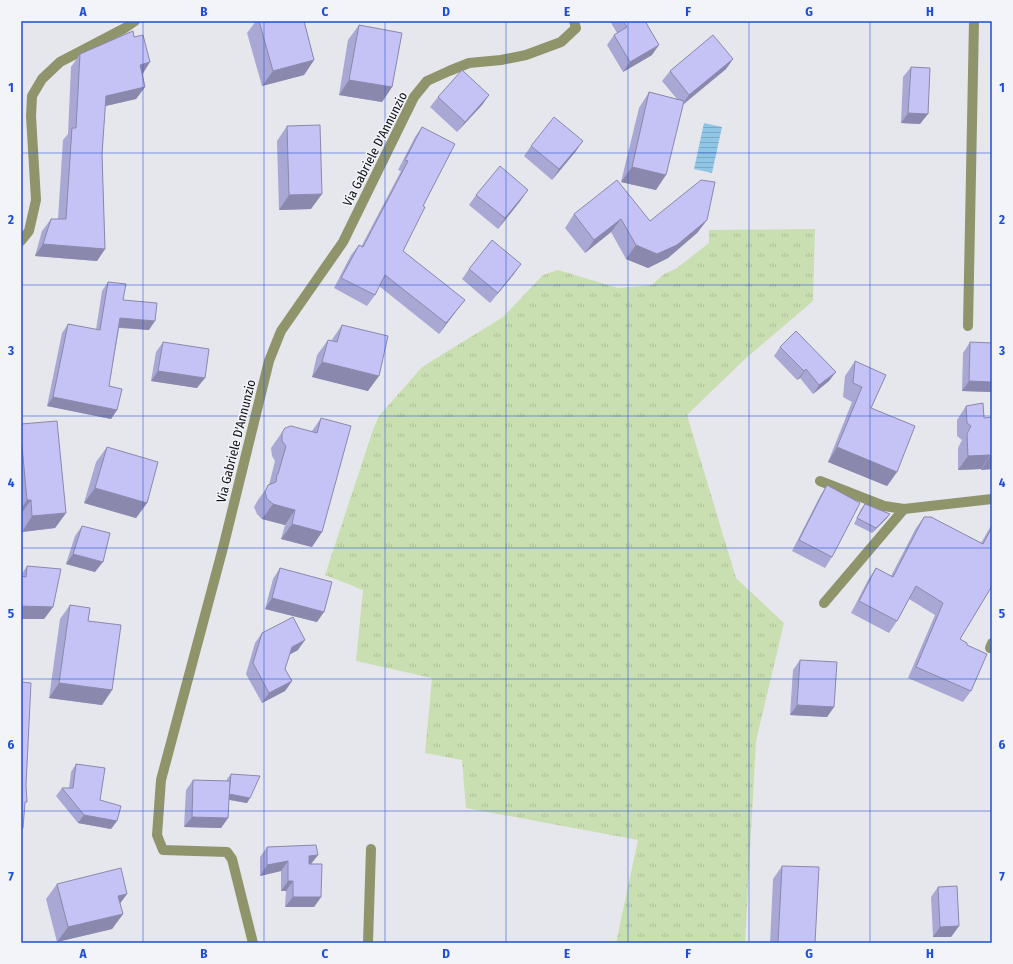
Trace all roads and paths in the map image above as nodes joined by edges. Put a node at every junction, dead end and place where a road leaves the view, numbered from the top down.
1 (135, 21) edge
2 (574, 21) edge
3 (974, 21) edge
4 (21, 241) edge
5 (968, 326) dead end
6 (820, 481) dead end
7 (992, 499) edge
8 (904, 509) junction
9 (824, 603) dead end
10 (371, 849) dead end
11 (253, 943) edge
12 (368, 943) edge

1 - 4 street
2 - 11 street, Via Gabriele D'Annunzio
3 - 5 street
6 - 8 street
7 - 8 street
8 - 9 street
10 - 12 street

